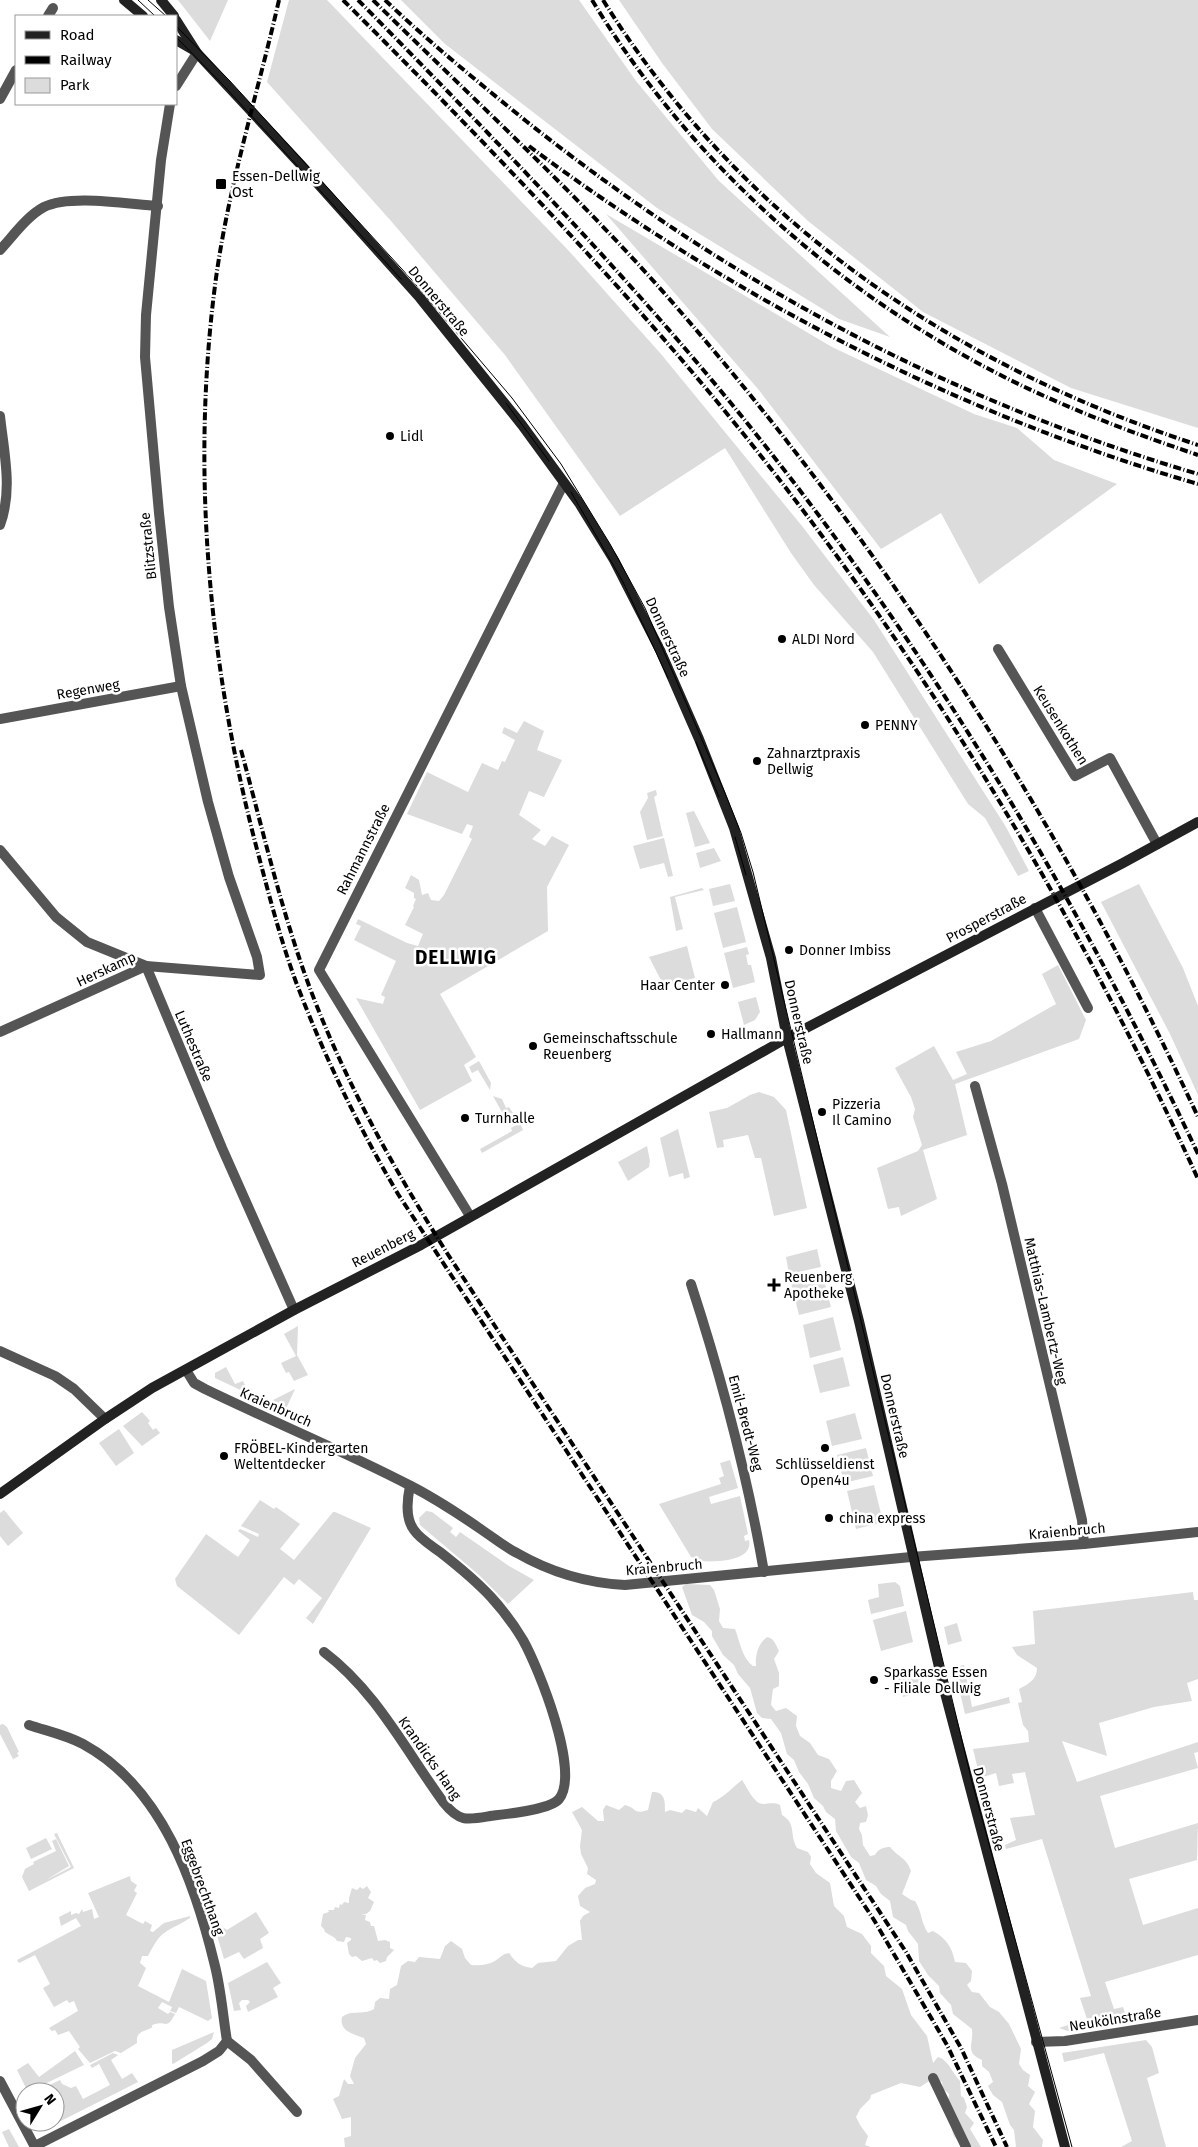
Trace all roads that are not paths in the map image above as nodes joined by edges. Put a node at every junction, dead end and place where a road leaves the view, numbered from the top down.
1 (124, 0) edge
2 (161, 0) edge
3 (142, 15) edge
4 (173, 15) edge
5 (178, 23) edge
6 (178, 41) edge
7 (197, 53) junction
8 (15, 72) edge
9 (178, 83) edge
10 (0, 99) edge
11 (170, 105) edge
12 (158, 206) junction
13 (0, 250) edge
14 (0, 416) edge
15 (564, 482) junction
16 (0, 525) edge
17 (998, 649) dead end
18 (181, 686) junction
19 (0, 719) edge
20 (1198, 822) edge
21 (1157, 844) junction
22 (0, 850) edge
23 (1035, 908) junction
24 (146, 966) junction
25 (260, 974) joint
26 (1088, 1008) dead end
27 (0, 1032) edge
28 (787, 1038) junction
29 (975, 1086) dead end
30 (470, 1216) junction
31 (691, 1284) dead end
32 (294, 1310) junction
33 (0, 1351) edge
34 (186, 1370) junction
35 (105, 1419) junction
36 (410, 1486) junction
37 (0, 1494) edge
38 (1198, 1532) edge
39 (1084, 1544) junction
40 (915, 1557) junction
41 (764, 1572) junction
42 (324, 1652) dead end
43 (29, 1725) dead end
44 (1198, 2020) edge
45 (227, 2041) junction
46 (1036, 2042) junction
47 (934, 2078) dead end
48 (0, 2081) edge
49 (297, 2112) dead end
50 (35, 2147) edge
51 (966, 2147) edge
52 (1065, 2147) edge

1 - 3 main road
2 - 4 main road
5 - 7 main road, Donnerstraße
6 - 7 main road, Donnerstraße
7 - 9 street
7 - 15 main road, Donnerstraße
8 - 10 street
11 - 12 street, Blitzstraße
12 - 13 street
12 - 18 street, Blitzstraße
14 - 16 street
15 - 28 main road, Donnerstraße
15 - 30 street, Rahmannstraße
17 - 21 street, Keusenkothen
18 - 19 street, Regenweg
18 - 25 street, Blitzstraße
20 - 21 main road, Prosperstraße
21 - 23 main road, Prosperstraße
22 - 24 street
23 - 26 street
23 - 28 main road, Prosperstraße
24 - 25 street, Herskamp
24 - 27 street, Herskamp
24 - 32 street, Luthestraße
28 - 30 main road, Reuenberg
28 - 40 main road, Donnerstraße
29 - 39 street, Matthias-Lambertz-Weg
30 - 32 main road, Reuenberg
31 - 41 street, Emil-Bredt-Weg
32 - 34 main road, Reuenberg
33 - 35 street
34 - 35 main road, Reuenberg
34 - 36 street, Kraienbruch
35 - 37 main road, Reuenberg
36 - 41 street, Kraienbruch
36 - 42 street, Krandicks Hang
38 - 39 street, Kraienbruch
39 - 40 street, Kraienbruch
40 - 41 street, Kraienbruch
40 - 46 main road, Donnerstraße
43 - 45 street, Eggebrechthang
44 - 46 street, Neukölnstraße
45 - 49 street
45 - 50 street
46 - 52 main road, Donnerstraße
47 - 51 street
48 - 50 street

